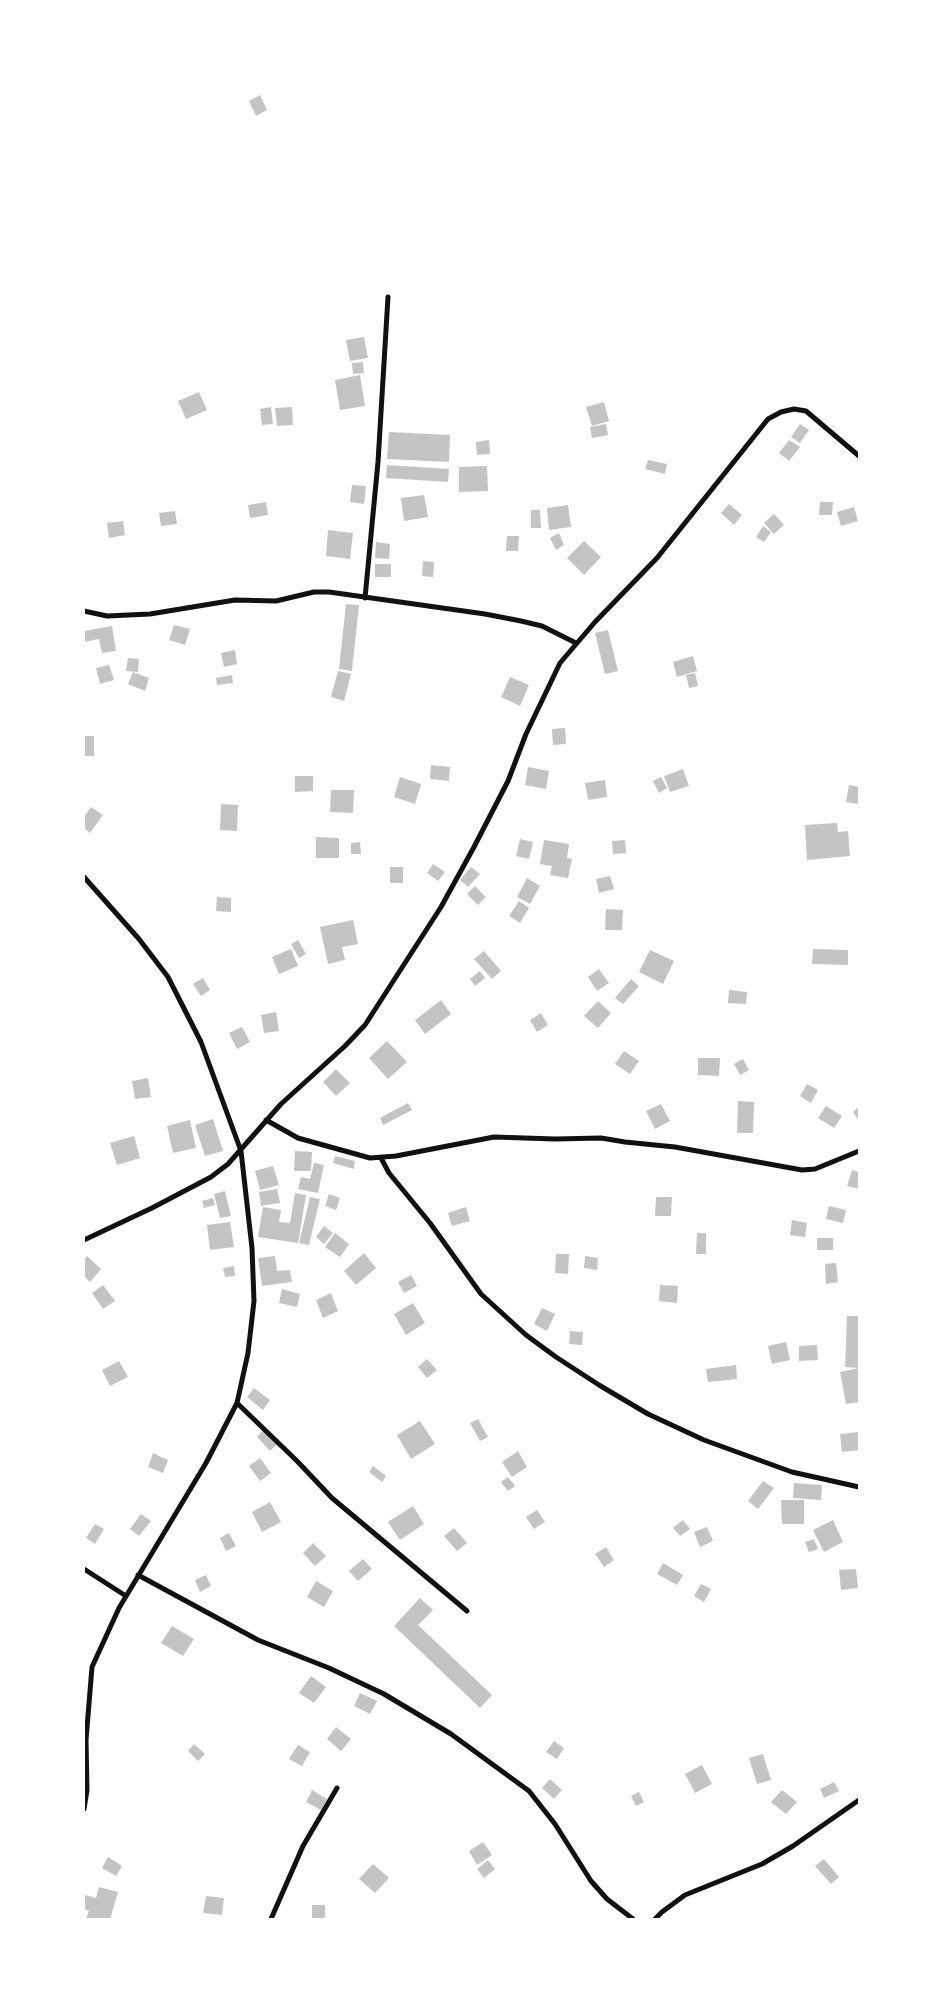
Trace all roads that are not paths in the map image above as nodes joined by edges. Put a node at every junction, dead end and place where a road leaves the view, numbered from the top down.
1 (388, 297) dead end
2 (859, 456) edge
3 (365, 598) junction
4 (84, 611) edge
5 (576, 643) junction
6 (84, 877) edge
7 (266, 1120) junction
8 (241, 1151) junction
9 (859, 1151) edge
10 (381, 1158) junction
11 (84, 1240) edge
12 (237, 1403) junction
13 (859, 1487) edge
14 (84, 1569) edge
15 (138, 1575) junction
16 (126, 1596) junction
17 (467, 1611) dead end
18 (337, 1788) dead end
19 (859, 1800) edge
20 (84, 1809) edge
21 (271, 1919) edge
22 (633, 1919) edge
23 (655, 1919) edge

1 - 3 street
2 - 5 street
3 - 4 street
3 - 5 street
5 - 7 street
6 - 8 street
7 - 8 street
7 - 10 street
8 - 11 street
8 - 12 street
9 - 10 street
10 - 13 street
12 - 15 street
12 - 17 street
14 - 16 street
15 - 16 street
15 - 22 street
16 - 20 street
18 - 21 street
19 - 23 street

